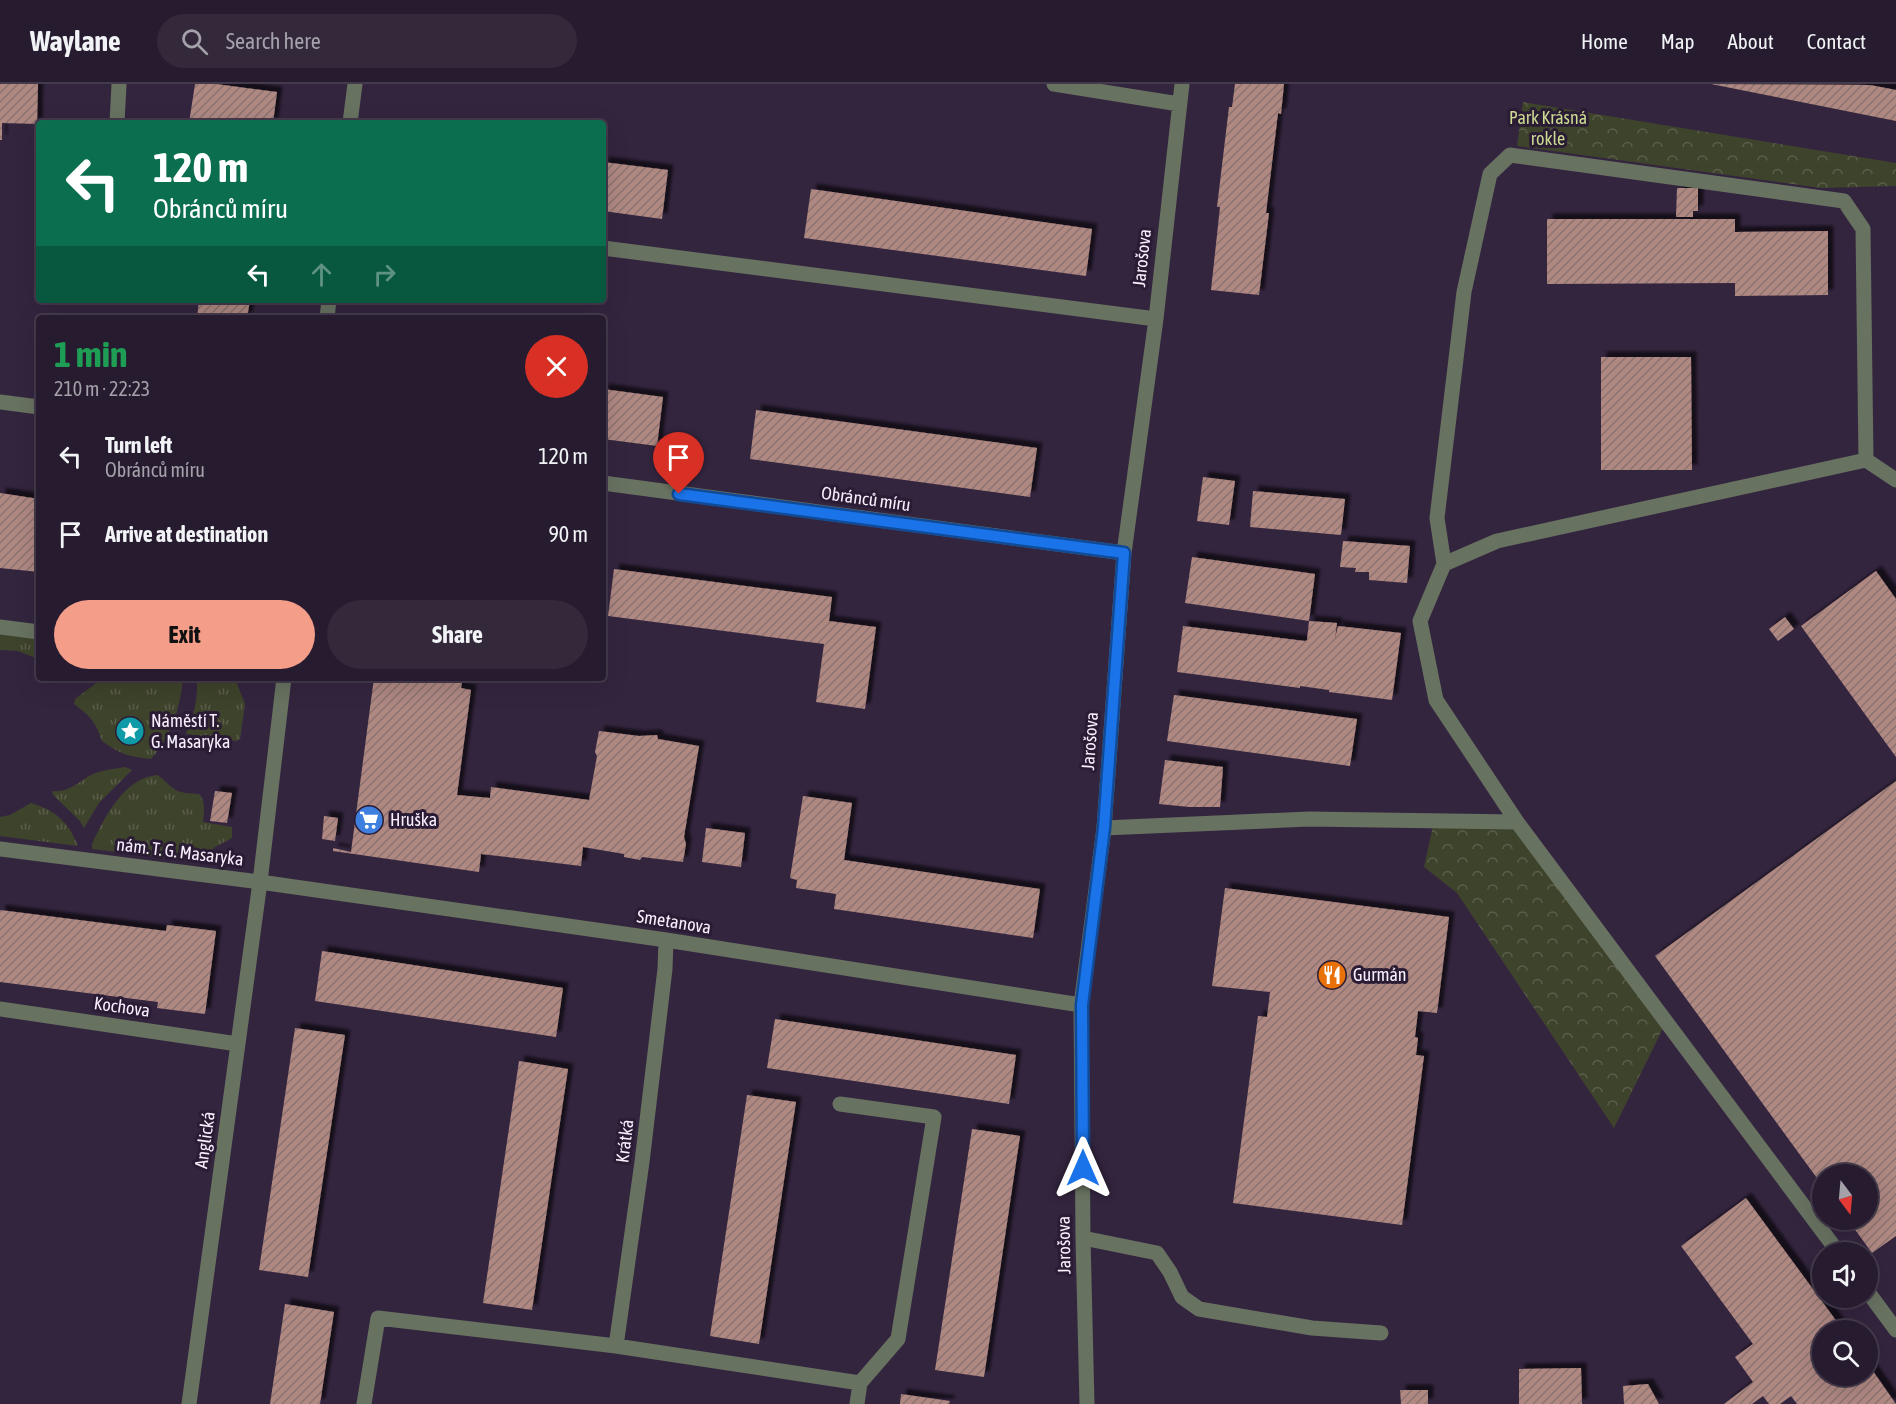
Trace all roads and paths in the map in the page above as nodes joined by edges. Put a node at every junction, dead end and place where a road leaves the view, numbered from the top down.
1 (119, 84) edge
2 (355, 84) edge
3 (1054, 84) edge
4 (1182, 84) edge
5 (1179, 104) junction
6 (117, 120) edge
7 (350, 120) edge
8 (606, 248) edge
9 (1156, 319) junction
10 (0, 402) edge
11 (36, 407) edge
12 (1866, 460) junction
13 (1896, 480) edge
14 (606, 483) edge
15 (1124, 553) junction
16 (1444, 564) junction
17 (0, 627) edge
18 (36, 632) edge
19 (285, 681) edge
20 (1517, 822) junction
21 (1104, 828) junction
22 (0, 849) edge
23 (260, 882) junction
24 (666, 940) junction
25 (1082, 1005) junction
26 (0, 1009) edge
27 (238, 1044) junction
28 (840, 1104) dead end
29 (1083, 1238) junction
30 (1831, 1242) edge
31 (1878, 1306) edge
32 (1896, 1330) edge
33 (1381, 1333) dead end
34 (616, 1346) junction
35 (860, 1383) junction
36 (189, 1404) edge
37 (364, 1404) edge
38 (857, 1404) edge
39 (1087, 1404) edge

1 - 6 street
2 - 7 street
3 - 5 street
4 - 5 street, Jarošova
5 - 9 street, Jarošova
8 - 9 street
9 - 15 street, Jarošova
10 - 11 street
12 - 13 street
12 - 16 street
12 - 16 street
14 - 15 street, Obránců míru
15 - 21 street, Jarošova
16 - 20 street
17 - 18 street
19 - 23 street, nám. T. G. Masaryka
20 - 21 street
20 - 30 street
21 - 25 street, Jarošova
22 - 23 street, nám. T. G. Masaryka
23 - 24 street, Smetanova
23 - 27 street, Anglická
24 - 25 street, Smetanova
24 - 34 street, Krátká
25 - 29 street, Jarošova
26 - 27 street, Kochova
27 - 36 street, Anglická
28 - 35 street
29 - 33 street
29 - 39 street, Jarošova
31 - 32 street
34 - 35 street
34 - 37 street
35 - 38 street

